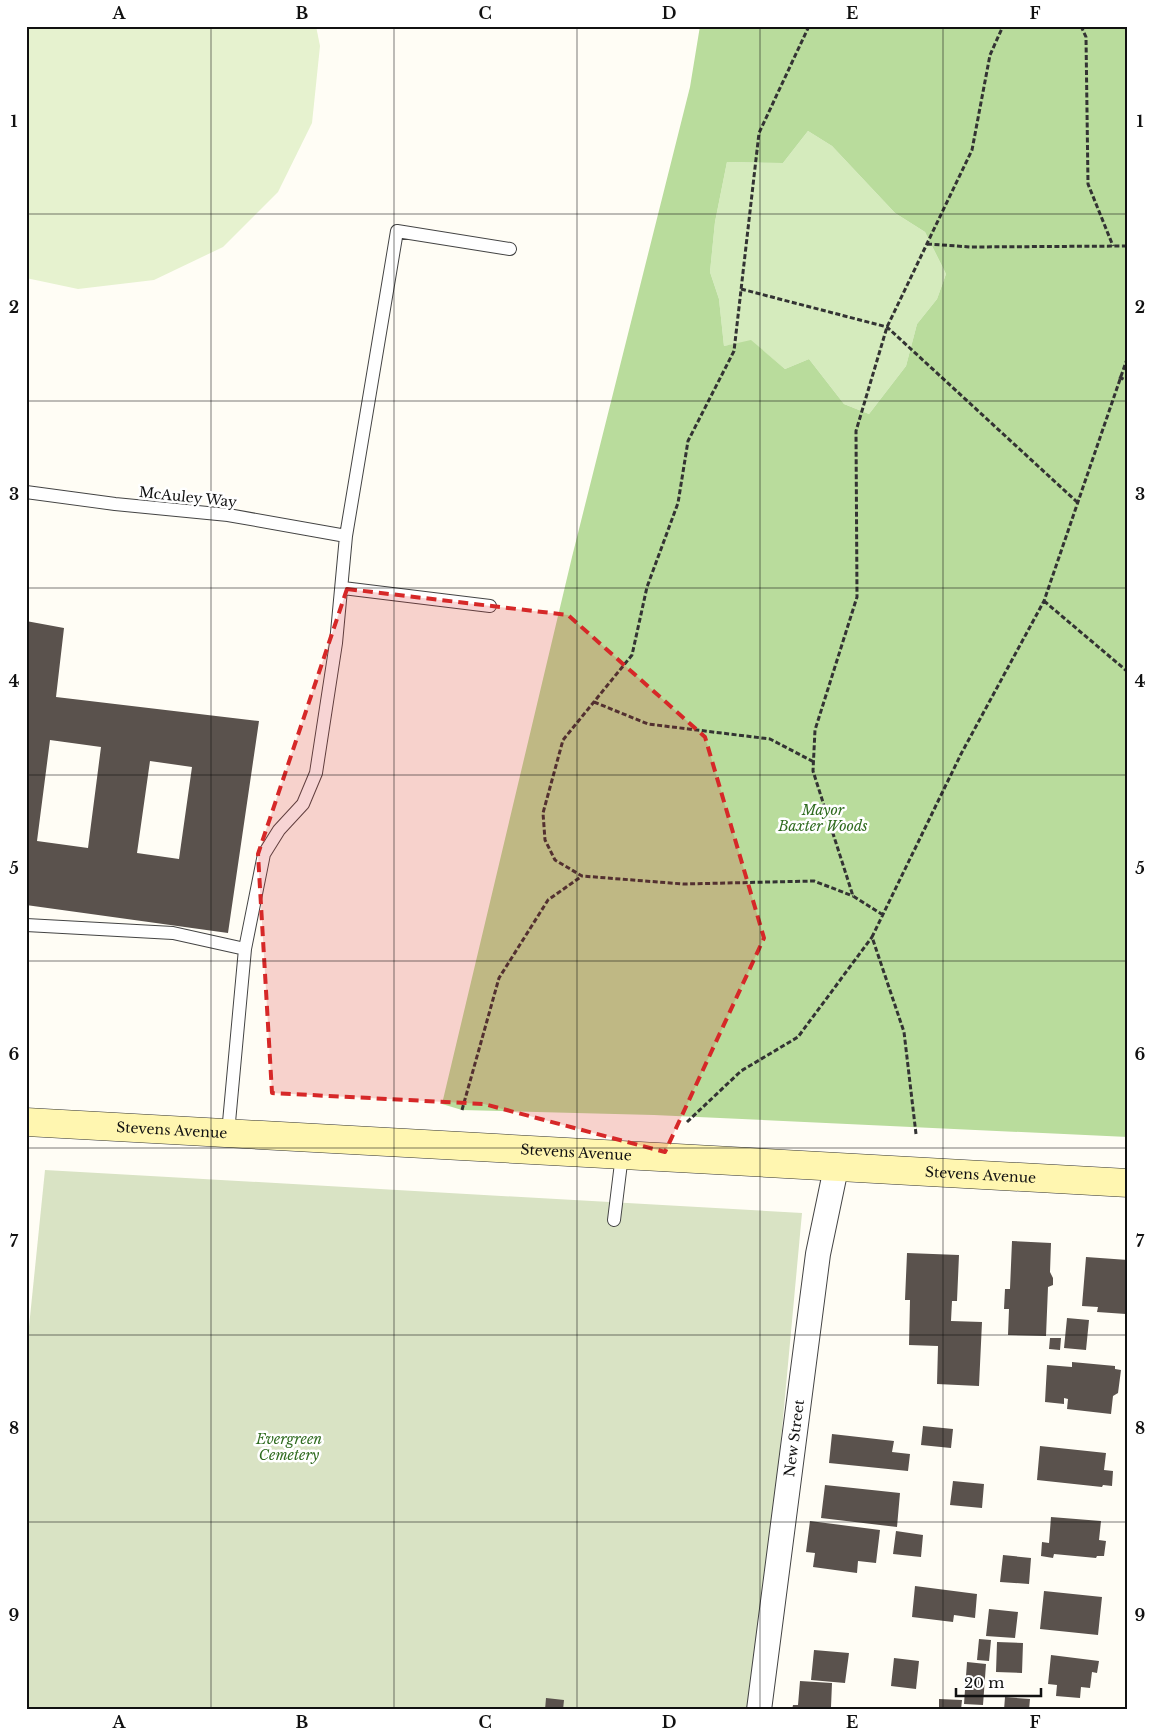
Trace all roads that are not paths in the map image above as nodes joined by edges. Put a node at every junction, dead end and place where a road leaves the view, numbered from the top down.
1 (510, 249) dead end
2 (26, 492) edge
3 (346, 536) junction
4 (343, 588) junction
5 (490, 606) dead end
6 (26, 925) edge
7 (245, 949) junction
8 (26, 1122) edge
9 (228, 1134) junction
10 (622, 1155) junction
11 (836, 1168) junction
12 (1128, 1183) edge
13 (614, 1220) dead end
14 (759, 1710) edge

1 - 3 lane
2 - 3 lane, McAuley Way
3 - 4 lane
4 - 5 lane
4 - 7 lane
6 - 7 lane
7 - 9 lane
8 - 9 main road, Stevens Avenue
9 - 10 main road, Stevens Avenue
10 - 11 main road, Stevens Avenue
10 - 13 lane
11 - 12 main road, Stevens Avenue
11 - 14 street, New Street

